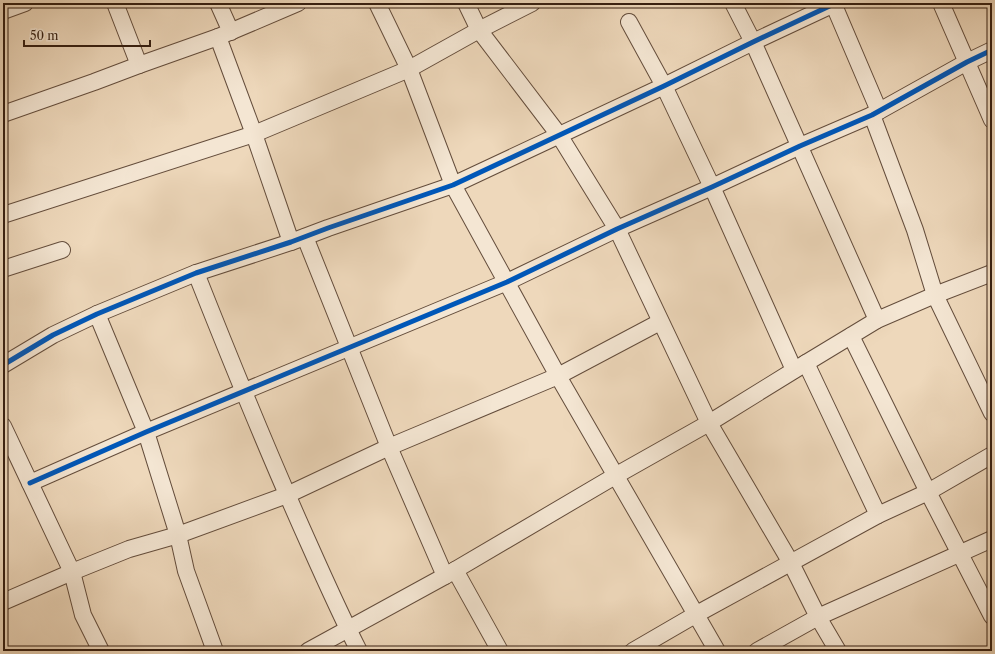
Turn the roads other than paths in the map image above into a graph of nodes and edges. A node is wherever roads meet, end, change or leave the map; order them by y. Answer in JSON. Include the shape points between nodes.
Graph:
{"nodes":[{"id":1,"x":25,"y":3,"type":"edge"},
{"id":2,"x":114,"y":3,"type":"edge"},
{"id":3,"x":218,"y":3,"type":"edge"},
{"id":4,"x":298,"y":3,"type":"edge"},
{"id":5,"x":377,"y":3,"type":"edge"},
{"id":6,"x":466,"y":3,"type":"edge"},
{"id":7,"x":532,"y":3,"type":"edge"},
{"id":8,"x":733,"y":3,"type":"edge"},
{"id":9,"x":834,"y":3,"type":"edge"},
{"id":10,"x":941,"y":3,"type":"edge"},
{"id":11,"x":3,"y":11,"type":"edge"},
{"id":12,"x":629,"y":22,"type":"dead end"},
{"id":13,"x":480,"y":30,"type":"junction"},
{"id":14,"x":224,"y":34,"type":"junction"},
{"id":15,"x":753,"y":42,"type":"junction"},
{"id":16,"x":992,"y":50,"type":"edge"},
{"id":17,"x":967,"y":62,"type":"junction"},
{"id":18,"x":139,"y":65,"type":"junction"},
{"id":19,"x":409,"y":69,"type":"junction"},
{"id":20,"x":664,"y":86,"type":"junction"},
{"id":21,"x":876,"y":113,"type":"junction"},
{"id":22,"x":3,"y":114,"type":"edge"},
{"id":23,"x":992,"y":120,"type":"edge"},
{"id":24,"x":254,"y":134,"type":"junction"},
{"id":25,"x":559,"y":135,"type":"junction"},
{"id":26,"x":800,"y":146,"type":"junction"},
{"id":27,"x":453,"y":185,"type":"junction"},
{"id":28,"x":712,"y":188,"type":"junction"},
{"id":29,"x":3,"y":215,"type":"edge"},
{"id":30,"x":617,"y":230,"type":"junction"},
{"id":31,"x":298,"y":239,"type":"junction"},
{"id":32,"x":62,"y":250,"type":"dead end"},
{"id":33,"x":3,"y":269,"type":"edge"},
{"id":34,"x":992,"y":273,"type":"edge"},
{"id":35,"x":196,"y":274,"type":"junction"},
{"id":36,"x":507,"y":282,"type":"junction"},
{"id":37,"x":935,"y":296,"type":"junction"},
{"id":38,"x":97,"y":314,"type":"junction"},
{"id":39,"x":877,"y":320,"type":"junction"},
{"id":40,"x":660,"y":322,"type":"junction"},
{"id":41,"x":851,"y":336,"type":"junction"},
{"id":42,"x":350,"y":347,"type":"junction"},
{"id":43,"x":3,"y":365,"type":"edge"},
{"id":44,"x":800,"y":367,"type":"junction"},
{"id":45,"x":558,"y":376,"type":"junction"},
{"id":46,"x":244,"y":392,"type":"junction"},
{"id":47,"x":992,"y":413,"type":"edge"},
{"id":48,"x":709,"y":423,"type":"junction"},
{"id":49,"x":3,"y":426,"type":"edge"},
{"id":50,"x":146,"y":432,"type":"junction"},
{"id":51,"x":389,"y":447,"type":"junction"},
{"id":52,"x":992,"y":455,"type":"edge"},
{"id":53,"x":615,"y":476,"type":"junction"},
{"id":54,"x":30,"y":483,"type":"junction"},
{"id":55,"x":928,"y":492,"type":"junction"},
{"id":56,"x":287,"y":495,"type":"junction"},
{"id":57,"x":878,"y":515,"type":"junction"},
{"id":58,"x":178,"y":535,"type":"junction"},
{"id":59,"x":992,"y":539,"type":"edge"},
{"id":60,"x":960,"y":554,"type":"junction"},
{"id":61,"x":791,"y":563,"type":"junction"},
{"id":62,"x":72,"y":572,"type":"junction"},
{"id":63,"x":450,"y":573,"type":"junction"},
{"id":64,"x":3,"y":602,"type":"edge"},
{"id":65,"x":695,"y":615,"type":"junction"},
{"id":66,"x":992,"y":616,"type":"edge"},
{"id":67,"x":818,"y":617,"type":"junction"},
{"id":68,"x":347,"y":629,"type":"junction"},
{"id":69,"x":101,"y":651,"type":"edge"},
{"id":70,"x":215,"y":651,"type":"edge"},
{"id":71,"x":308,"y":651,"type":"edge"},
{"id":72,"x":359,"y":651,"type":"edge"},
{"id":73,"x":500,"y":651,"type":"edge"},
{"id":74,"x":633,"y":651,"type":"edge"},
{"id":75,"x":717,"y":651,"type":"edge"},
{"id":76,"x":757,"y":651,"type":"edge"},
{"id":77,"x":838,"y":651,"type":"edge"}],
"edges":[{"from":1,"to":11,"type":"street"},
{"from":2,"to":18,"type":"street"},
{"from":3,"to":14,"type":"street"},
{"from":4,"to":14,"type":"street"},
{"from":5,"to":19,"type":"street"},
{"from":6,"to":13,"type":"street"},
{"from":7,"to":13,"type":"street"},
{"from":8,"to":15,"type":"street"},
{"from":9,"to":15,"type":"street"},
{"from":9,"to":21,"type":"street"},
{"from":10,"to":17,"type":"street"},
{"from":12,"to":20,"type":"street"},
{"from":13,"to":19,"type":"street"},
{"from":13,"to":25,"type":"street"},
{"from":14,"to":18,"type":"street"},
{"from":14,"to":24,"type":"street"},
{"from":15,"to":20,"type":"street"},
{"from":15,"to":26,"type":"street"},
{"from":16,"to":17,"type":"street"},
{"from":17,"to":21,"type":"street"},
{"from":17,"to":23,"type":"street"},
{"from":18,"to":22,"type":"street"},
{"from":19,"to":24,"type":"street"},
{"from":19,"to":27,"type":"street"},
{"from":20,"to":25,"type":"street"},
{"from":20,"to":28,"type":"street"},
{"from":21,"to":26,"type":"street"},
{"from":21,"to":37,"type":"street"},
{"from":24,"to":29,"type":"street"},
{"from":24,"to":31,"type":"street"},
{"from":25,"to":27,"type":"street"},
{"from":25,"to":30,"type":"street"},
{"from":26,"to":28,"type":"street"},
{"from":26,"to":39,"type":"street"},
{"from":27,"to":31,"type":"street"},
{"from":27,"to":36,"type":"street"},
{"from":28,"to":30,"type":"street"},
{"from":28,"to":44,"type":"street"},
{"from":30,"to":36,"type":"street"},
{"from":30,"to":40,"type":"street"},
{"from":31,"to":35,"type":"street"},
{"from":31,"to":42,"type":"street"},
{"from":32,"to":33,"type":"street"},
{"from":34,"to":37,"type":"street"},
{"from":35,"to":38,"type":"street"},
{"from":35,"to":46,"type":"street"},
{"from":36,"to":42,"type":"street"},
{"from":36,"to":45,"type":"street"},
{"from":37,"to":39,"type":"street"},
{"from":37,"to":47,"type":"street"},
{"from":38,"to":43,"type":"street","via":[[53,335]]},
{"from":38,"to":50,"type":"street"},
{"from":39,"to":41,"type":"street"},
{"from":40,"to":45,"type":"street"},
{"from":40,"to":48,"type":"street"},
{"from":41,"to":44,"type":"street"},
{"from":41,"to":55,"type":"street"},
{"from":42,"to":46,"type":"street"},
{"from":42,"to":51,"type":"street"},
{"from":44,"to":48,"type":"street"},
{"from":44,"to":57,"type":"street"},
{"from":45,"to":51,"type":"street"},
{"from":45,"to":53,"type":"street"},
{"from":46,"to":50,"type":"street"},
{"from":46,"to":56,"type":"street"},
{"from":48,"to":53,"type":"street"},
{"from":48,"to":61,"type":"street"},
{"from":49,"to":54,"type":"street"},
{"from":50,"to":54,"type":"street"},
{"from":50,"to":58,"type":"street"},
{"from":51,"to":56,"type":"street"},
{"from":51,"to":63,"type":"street"},
{"from":52,"to":55,"type":"street"},
{"from":53,"to":63,"type":"street"},
{"from":53,"to":65,"type":"street"},
{"from":54,"to":62,"type":"street"},
{"from":55,"to":57,"type":"street"},
{"from":55,"to":60,"type":"street"},
{"from":56,"to":58,"type":"street"},
{"from":56,"to":68,"type":"street"},
{"from":57,"to":61,"type":"street"},
{"from":58,"to":62,"type":"street","via":[[129,549]]},
{"from":58,"to":70,"type":"street","via":[[186,571]]},
{"from":59,"to":60,"type":"street"},
{"from":60,"to":66,"type":"street"},
{"from":60,"to":67,"type":"street"},
{"from":61,"to":65,"type":"street"},
{"from":61,"to":67,"type":"street"},
{"from":62,"to":64,"type":"street"},
{"from":62,"to":69,"type":"street","via":[[83,615]]},
{"from":63,"to":68,"type":"street"},
{"from":63,"to":73,"type":"street"},
{"from":65,"to":74,"type":"street"},
{"from":65,"to":75,"type":"street"},
{"from":67,"to":76,"type":"street"},
{"from":67,"to":77,"type":"street"},
{"from":68,"to":71,"type":"street"},
{"from":68,"to":72,"type":"street"}]}
